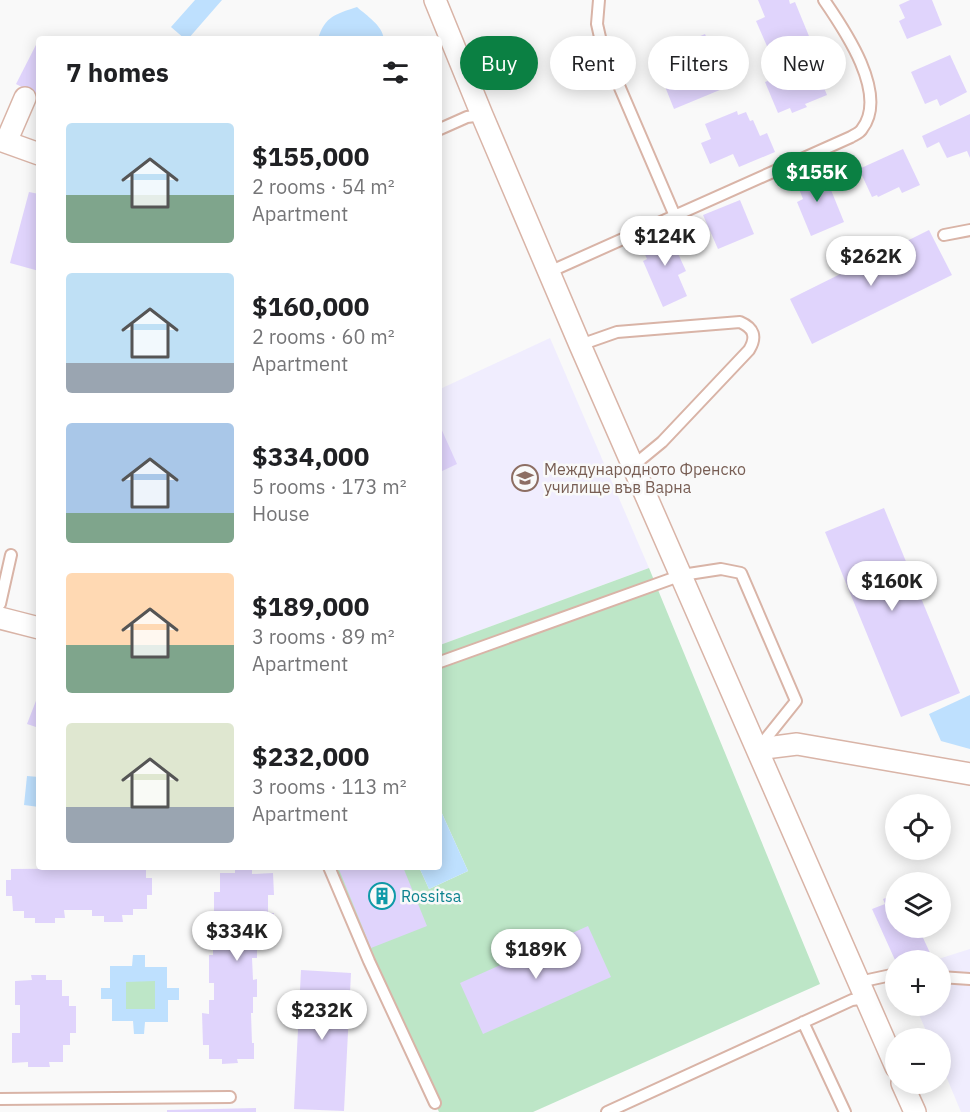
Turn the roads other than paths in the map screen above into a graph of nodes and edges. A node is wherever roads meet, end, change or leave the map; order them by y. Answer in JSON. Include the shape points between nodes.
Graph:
{"nodes":[{"id":1,"x":435,"y":0,"type":"edge"},
{"id":2,"x":598,"y":0,"type":"edge"},
{"id":3,"x":824,"y":0,"type":"edge"},
{"id":4,"x":25,"y":98,"type":"dead end"},
{"id":5,"x":482,"y":115,"type":"junction"},
{"id":6,"x":442,"y":128,"type":"edge"},
{"id":7,"x":3,"y":141,"type":"edge"},
{"id":8,"x":36,"y":153,"type":"edge"},
{"id":9,"x":675,"y":216,"type":"junction"},
{"id":10,"x":970,"y":230,"type":"edge"},
{"id":11,"x":944,"y":235,"type":"dead end"},
{"id":12,"x":549,"y":272,"type":"junction"},
{"id":13,"x":580,"y":345,"type":"junction"},
{"id":14,"x":634,"y":465,"type":"junction"},
{"id":15,"x":11,"y":555,"type":"dead end"},
{"id":16,"x":682,"y":575,"type":"junction"},
{"id":17,"x":0,"y":604,"type":"edge"},
{"id":18,"x":0,"y":618,"type":"edge"},
{"id":19,"x":36,"y":627,"type":"edge"},
{"id":20,"x":442,"y":661,"type":"edge"},
{"id":21,"x":758,"y":749,"type":"junction"},
{"id":22,"x":970,"y":774,"type":"edge"},
{"id":23,"x":330,"y":870,"type":"edge"},
{"id":24,"x":951,"y":978,"type":"edge"},
{"id":25,"x":885,"y":979,"type":"edge"},
{"id":26,"x":970,"y":979,"type":"edge"},
{"id":27,"x":862,"y":990,"type":"junction"},
{"id":28,"x":803,"y":1022,"type":"junction"},
{"id":29,"x":885,"y":1042,"type":"edge"},
{"id":30,"x":907,"y":1094,"type":"edge"},
{"id":31,"x":230,"y":1097,"type":"dead end"},
{"id":32,"x":0,"y":1099,"type":"edge"},
{"id":33,"x":435,"y":1103,"type":"dead end"},
{"id":34,"x":607,"y":1112,"type":"edge"},
{"id":35,"x":845,"y":1112,"type":"edge"},
{"id":36,"x":915,"y":1112,"type":"edge"}],
"edges":[{"from":1,"to":5,"type":"street"},
{"from":2,"to":9,"type":"lane","via":[[597,24],[602,46]]},
{"from":3,"to":9,"type":"lane","via":[[864,67],[869,114],[862,130]]},
{"from":4,"to":7,"type":"street"},
{"from":5,"to":6,"type":"lane"},
{"from":5,"to":12,"type":"street"},
{"from":7,"to":8,"type":"street"},
{"from":9,"to":12,"type":"lane"},
{"from":10,"to":11,"type":"lane"},
{"from":12,"to":13,"type":"street"},
{"from":13,"to":14,"type":"street"},
{"from":13,"to":14,"type":"lane","via":[[617,332],[729,322],[740,322],[752,330],[754,343],[749,350],[662,442]]},
{"from":14,"to":16,"type":"street"},
{"from":15,"to":17,"type":"lane"},
{"from":16,"to":20,"type":"lane"},
{"from":16,"to":21,"type":"street"},
{"from":16,"to":21,"type":"lane","via":[[721,569],[741,573],[783,669],[796,701]]},
{"from":18,"to":19,"type":"street"},
{"from":21,"to":22,"type":"street","via":[[797,744]]},
{"from":21,"to":27,"type":"street"},
{"from":23,"to":33,"type":"lane"},
{"from":24,"to":26,"type":"lane"},
{"from":25,"to":27,"type":"lane"},
{"from":27,"to":28,"type":"lane","via":[[852,1000]]},
{"from":27,"to":29,"type":"street"},
{"from":28,"to":34,"type":"lane"},
{"from":28,"to":35,"type":"lane"},
{"from":30,"to":36,"type":"street"},
{"from":31,"to":32,"type":"lane"}]}
